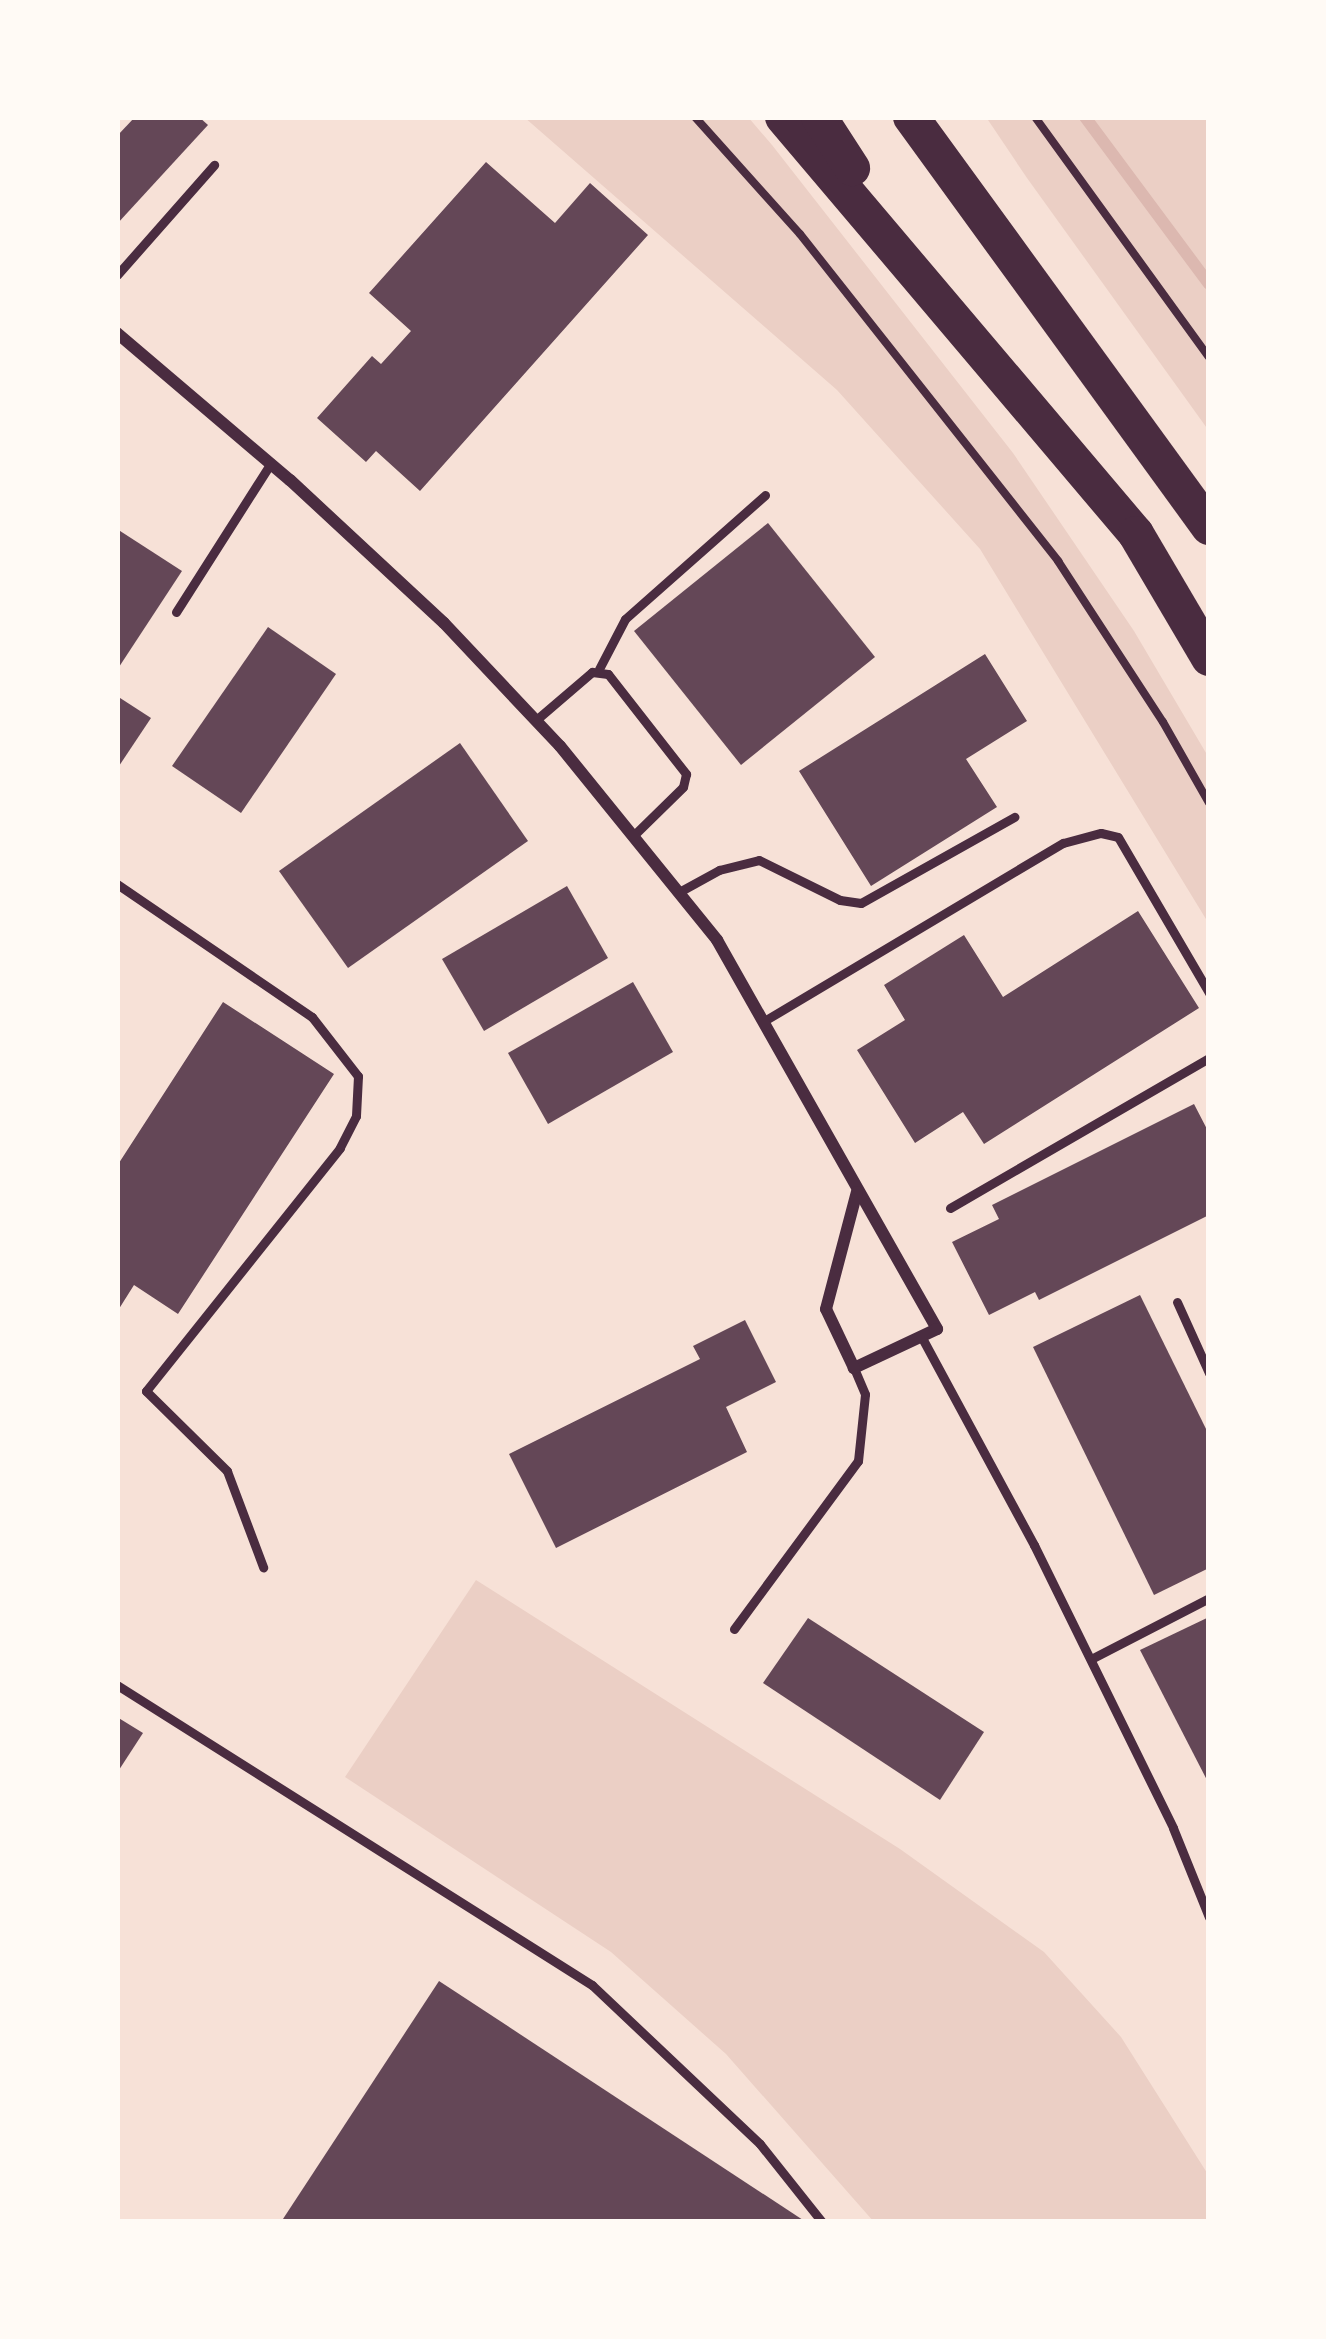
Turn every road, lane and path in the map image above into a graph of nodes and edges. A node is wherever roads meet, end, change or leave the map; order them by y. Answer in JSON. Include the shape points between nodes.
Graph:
{"nodes":[{"id":1,"x":695,"y":117,"type":"edge"},
{"id":2,"x":783,"y":117,"type":"edge"},
{"id":3,"x":819,"y":117,"type":"edge"},
{"id":4,"x":911,"y":117,"type":"edge"},
{"id":5,"x":931,"y":117,"type":"edge"},
{"id":6,"x":1035,"y":117,"type":"edge"},
{"id":7,"x":214,"y":165,"type":"dead end"},
{"id":8,"x":980,"y":209,"type":"junction"},
{"id":9,"x":918,"y":272,"type":"junction"},
{"id":10,"x":117,"y":275,"type":"edge"},
{"id":11,"x":117,"y":334,"type":"edge"},
{"id":12,"x":1209,"y":357,"type":"edge"},
{"id":13,"x":271,"y":463,"type":"junction"},
{"id":14,"x":765,"y":495,"type":"dead end"},
{"id":15,"x":1209,"y":527,"type":"edge"},
{"id":16,"x":176,"y":612,"type":"dead end"},
{"id":17,"x":1209,"y":658,"type":"edge"},
{"id":18,"x":599,"y":670,"type":"junction"},
{"id":19,"x":536,"y":720,"type":"junction"},
{"id":20,"x":1209,"y":803,"type":"edge"},
{"id":21,"x":1014,"y":817,"type":"dead end"},
{"id":22,"x":633,"y":836,"type":"junction"},
{"id":23,"x":117,"y":884,"type":"edge"},
{"id":24,"x":679,"y":892,"type":"junction"},
{"id":25,"x":1209,"y":993,"type":"edge"},
{"id":26,"x":764,"y":1021,"type":"junction"},
{"id":27,"x":1209,"y":1058,"type":"edge"},
{"id":28,"x":856,"y":1192,"type":"junction"},
{"id":29,"x":950,"y":1208,"type":"dead end"},
{"id":30,"x":1177,"y":1302,"type":"dead end"},
{"id":31,"x":921,"y":1336,"type":"junction"},
{"id":32,"x":854,"y":1368,"type":"junction"},
{"id":33,"x":1209,"y":1373,"type":"edge"},
{"id":34,"x":263,"y":1567,"type":"dead end"},
{"id":35,"x":1209,"y":1598,"type":"edge"},
{"id":36,"x":734,"y":1629,"type":"dead end"},
{"id":37,"x":1090,"y":1659,"type":"junction"},
{"id":38,"x":117,"y":1685,"type":"edge"},
{"id":39,"x":1209,"y":1917,"type":"edge"},
{"id":40,"x":822,"y":2222,"type":"edge"}],
"edges":[{"from":1,"to":20,"type":"path","via":[[800,234],[1058,561]]},
{"from":2,"to":9,"type":"highway"},
{"from":3,"to":9,"type":"highway"},
{"from":4,"to":8,"type":"highway"},
{"from":5,"to":8,"type":"highway"},
{"from":6,"to":12,"type":"path"},
{"from":7,"to":10,"type":"lane"},
{"from":8,"to":15,"type":"highway"},
{"from":9,"to":17,"type":"highway","via":[[1136,534]]},
{"from":11,"to":13,"type":"street"},
{"from":13,"to":16,"type":"lane"},
{"from":13,"to":19,"type":"street"},
{"from":14,"to":18,"type":"lane","via":[[625,619]]},
{"from":18,"to":19,"type":"lane"},
{"from":18,"to":22,"type":"lane","via":[[686,774],[683,787]]},
{"from":19,"to":22,"type":"street"},
{"from":21,"to":24,"type":"lane","via":[[861,903],[759,860]]},
{"from":22,"to":24,"type":"street"},
{"from":23,"to":34,"type":"lane","via":[[312,1018],[358,1076],[356,1116],[340,1148],[146,1390],[226,1471]]},
{"from":24,"to":26,"type":"street"},
{"from":25,"to":26,"type":"lane","via":[[1118,837],[1101,833],[1064,843]]},
{"from":26,"to":28,"type":"street"},
{"from":27,"to":29,"type":"lane"},
{"from":28,"to":31,"type":"street","via":[[937,1329]]},
{"from":28,"to":32,"type":"street","via":[[826,1309]]},
{"from":30,"to":33,"type":"lane"},
{"from":31,"to":32,"type":"street"},
{"from":31,"to":37,"type":"lane"},
{"from":32,"to":36,"type":"lane","via":[[865,1394],[858,1461]]},
{"from":35,"to":37,"type":"lane"},
{"from":37,"to":39,"type":"lane"},
{"from":38,"to":40,"type":"lane","via":[[592,1985],[760,2144]]}]}
